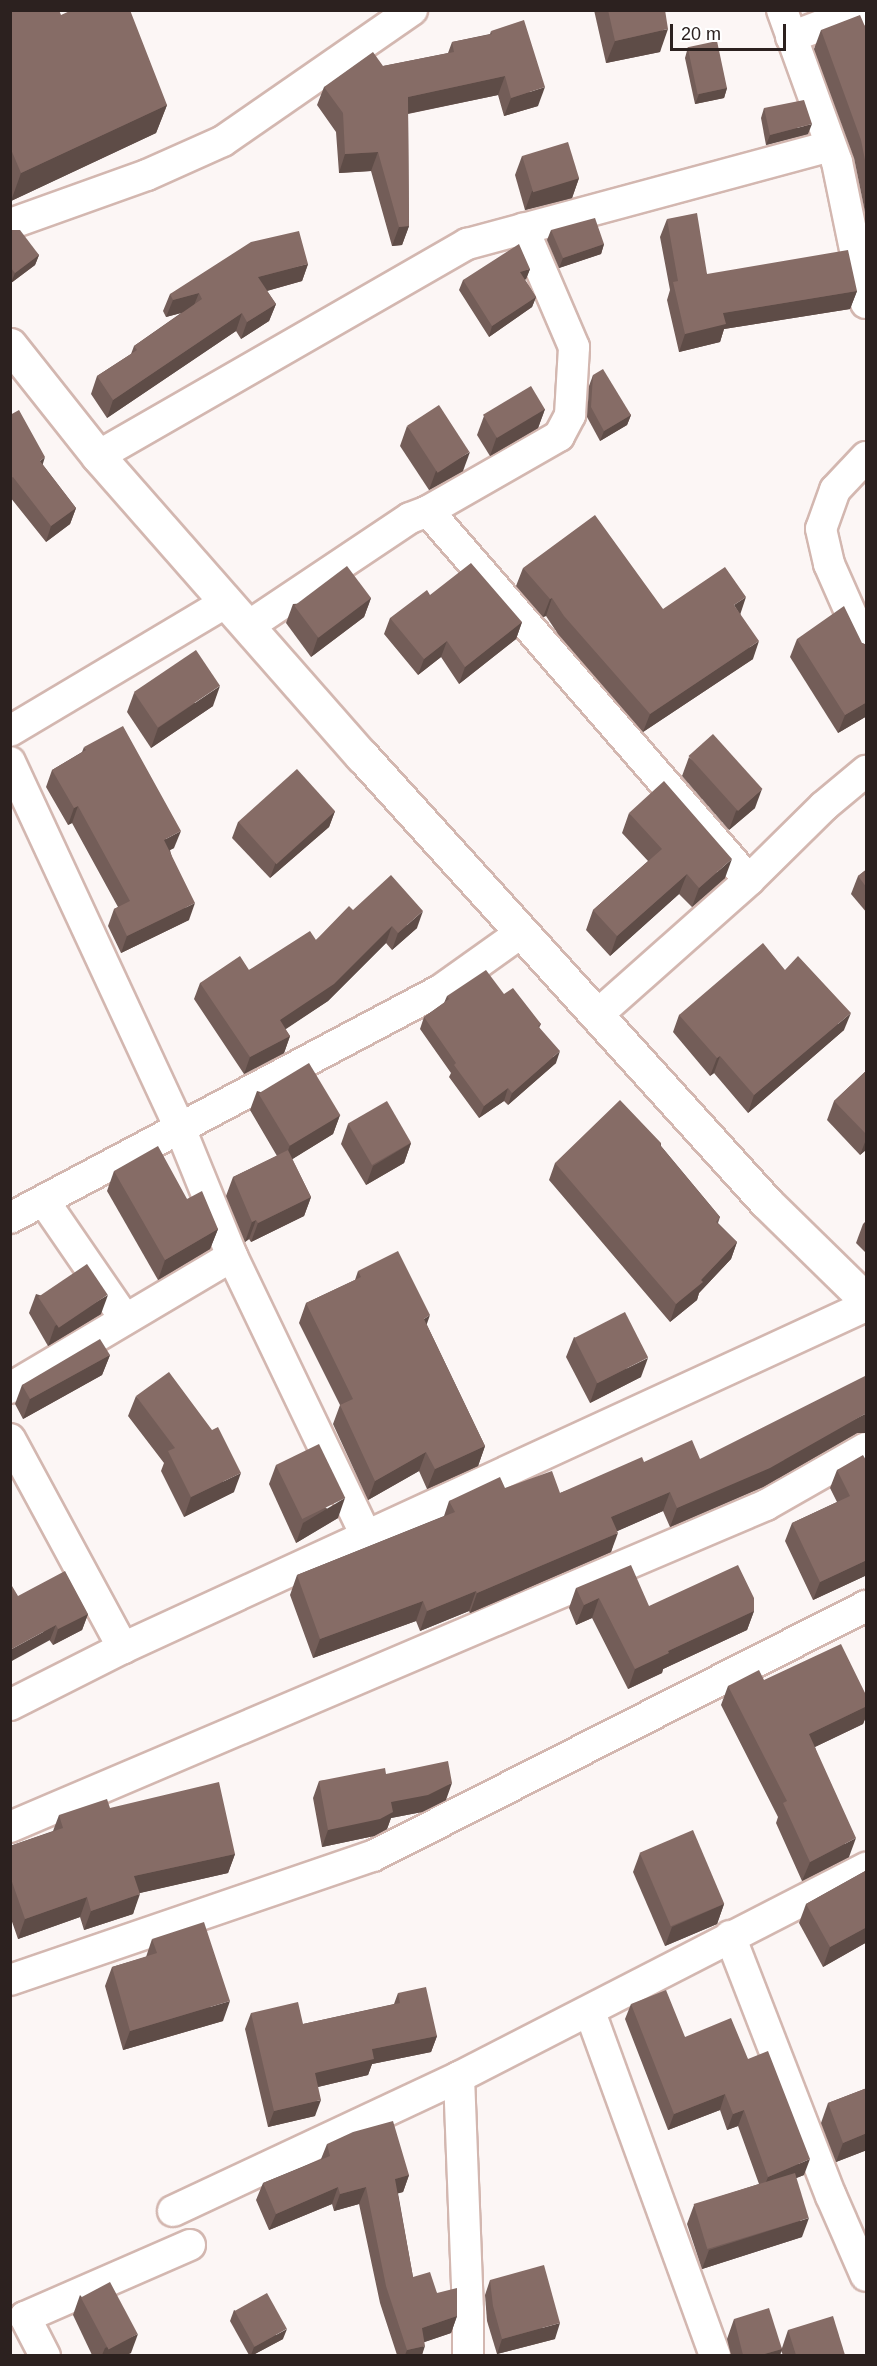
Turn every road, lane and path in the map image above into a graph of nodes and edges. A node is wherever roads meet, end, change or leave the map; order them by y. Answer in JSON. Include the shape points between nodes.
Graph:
{"nodes":[{"id":1,"x":412,"y":10,"type":"edge"},
{"id":2,"x":862,"y":10,"type":"edge"},
{"id":3,"x":786,"y":24,"type":"edge"},
{"id":4,"x":829,"y":146,"type":"junction"},
{"id":5,"x":10,"y":224,"type":"edge"},
{"id":6,"x":523,"y":228,"type":"junction"},
{"id":7,"x":867,"y":303,"type":"edge"},
{"id":8,"x":10,"y":345,"type":"edge"},
{"id":9,"x":98,"y":456,"type":"junction"},
{"id":10,"x":867,"y":458,"type":"edge"},
{"id":11,"x":428,"y":511,"type":"junction"},
{"id":12,"x":225,"y":603,"type":"junction"},
{"id":13,"x":247,"y":627,"type":"junction"},
{"id":14,"x":867,"y":648,"type":"edge"},
{"id":15,"x":10,"y":731,"type":"edge"},
{"id":16,"x":10,"y":762,"type":"edge"},
{"id":17,"x":867,"y":771,"type":"edge"},
{"id":18,"x":749,"y":880,"type":"junction"},
{"id":19,"x":522,"y":932,"type":"junction"},
{"id":20,"x":596,"y":1016,"type":"junction"},
{"id":21,"x":180,"y":1128,"type":"junction"},
{"id":22,"x":44,"y":1201,"type":"junction"},
{"id":23,"x":10,"y":1218,"type":"edge"},
{"id":24,"x":232,"y":1256,"type":"junction"},
{"id":25,"x":867,"y":1300,"type":"edge"},
{"id":26,"x":867,"y":1306,"type":"edge"},
{"id":27,"x":125,"y":1320,"type":"junction"},
{"id":28,"x":10,"y":1388,"type":"edge"},
{"id":29,"x":10,"y":1439,"type":"edge"},
{"id":30,"x":867,"y":1448,"type":"edge"},
{"id":31,"x":366,"y":1536,"type":"junction"},
{"id":32,"x":867,"y":1606,"type":"edge"},
{"id":33,"x":123,"y":1648,"type":"junction"},
{"id":34,"x":10,"y":1705,"type":"edge"},
{"id":35,"x":10,"y":1827,"type":"edge"},
{"id":36,"x":867,"y":1868,"type":"edge"},
{"id":37,"x":729,"y":1936,"type":"junction"},
{"id":38,"x":10,"y":1980,"type":"edge"},
{"id":39,"x":590,"y":2012,"type":"junction"},
{"id":40,"x":459,"y":2078,"type":"junction"},
{"id":41,"x":173,"y":2211,"type":"dead end"},
{"id":42,"x":190,"y":2245,"type":"dead end"},
{"id":43,"x":867,"y":2277,"type":"edge"},
{"id":44,"x":45,"y":2355,"type":"edge"},
{"id":45,"x":468,"y":2355,"type":"edge"},
{"id":46,"x":715,"y":2355,"type":"edge"}],
"edges":[{"from":1,"to":5,"type":"street","via":[[223,141],[147,176]]},
{"from":2,"to":3,"type":"street"},
{"from":3,"to":4,"type":"street"},
{"from":4,"to":6,"type":"street"},
{"from":4,"to":7,"type":"street","via":[[837,162]]},
{"from":6,"to":9,"type":"street","via":[[466,244]]},
{"from":6,"to":11,"type":"street","via":[[574,347],[570,415],[559,436]]},
{"from":8,"to":9,"type":"street"},
{"from":9,"to":12,"type":"street"},
{"from":10,"to":14,"type":"street","via":[[835,490],[822,529],[830,564]]},
{"from":11,"to":13,"type":"street","via":[[410,518]]},
{"from":11,"to":18,"type":"street"},
{"from":12,"to":13,"type":"street"},
{"from":12,"to":15,"type":"street"},
{"from":13,"to":19,"type":"street"},
{"from":16,"to":21,"type":"street"},
{"from":17,"to":18,"type":"street","via":[[824,806]]},
{"from":18,"to":20,"type":"street"},
{"from":19,"to":20,"type":"street"},
{"from":19,"to":21,"type":"street","via":[[442,989]]},
{"from":20,"to":25,"type":"street","via":[[766,1202]]},
{"from":21,"to":22,"type":"street"},
{"from":21,"to":24,"type":"street"},
{"from":22,"to":23,"type":"street"},
{"from":22,"to":27,"type":"street"},
{"from":24,"to":27,"type":"street"},
{"from":24,"to":31,"type":"street"},
{"from":26,"to":31,"type":"street"},
{"from":27,"to":28,"type":"street"},
{"from":29,"to":33,"type":"street"},
{"from":30,"to":35,"type":"street","via":[[766,1505]]},
{"from":31,"to":33,"type":"street"},
{"from":32,"to":38,"type":"street","via":[[373,1856]]},
{"from":33,"to":34,"type":"street"},
{"from":36,"to":37,"type":"street"},
{"from":37,"to":39,"type":"street"},
{"from":37,"to":43,"type":"street"},
{"from":39,"to":40,"type":"street"},
{"from":39,"to":46,"type":"street"},
{"from":40,"to":41,"type":"street"},
{"from":40,"to":45,"type":"street"},
{"from":42,"to":44,"type":"street","via":[[25,2317]]}]}
